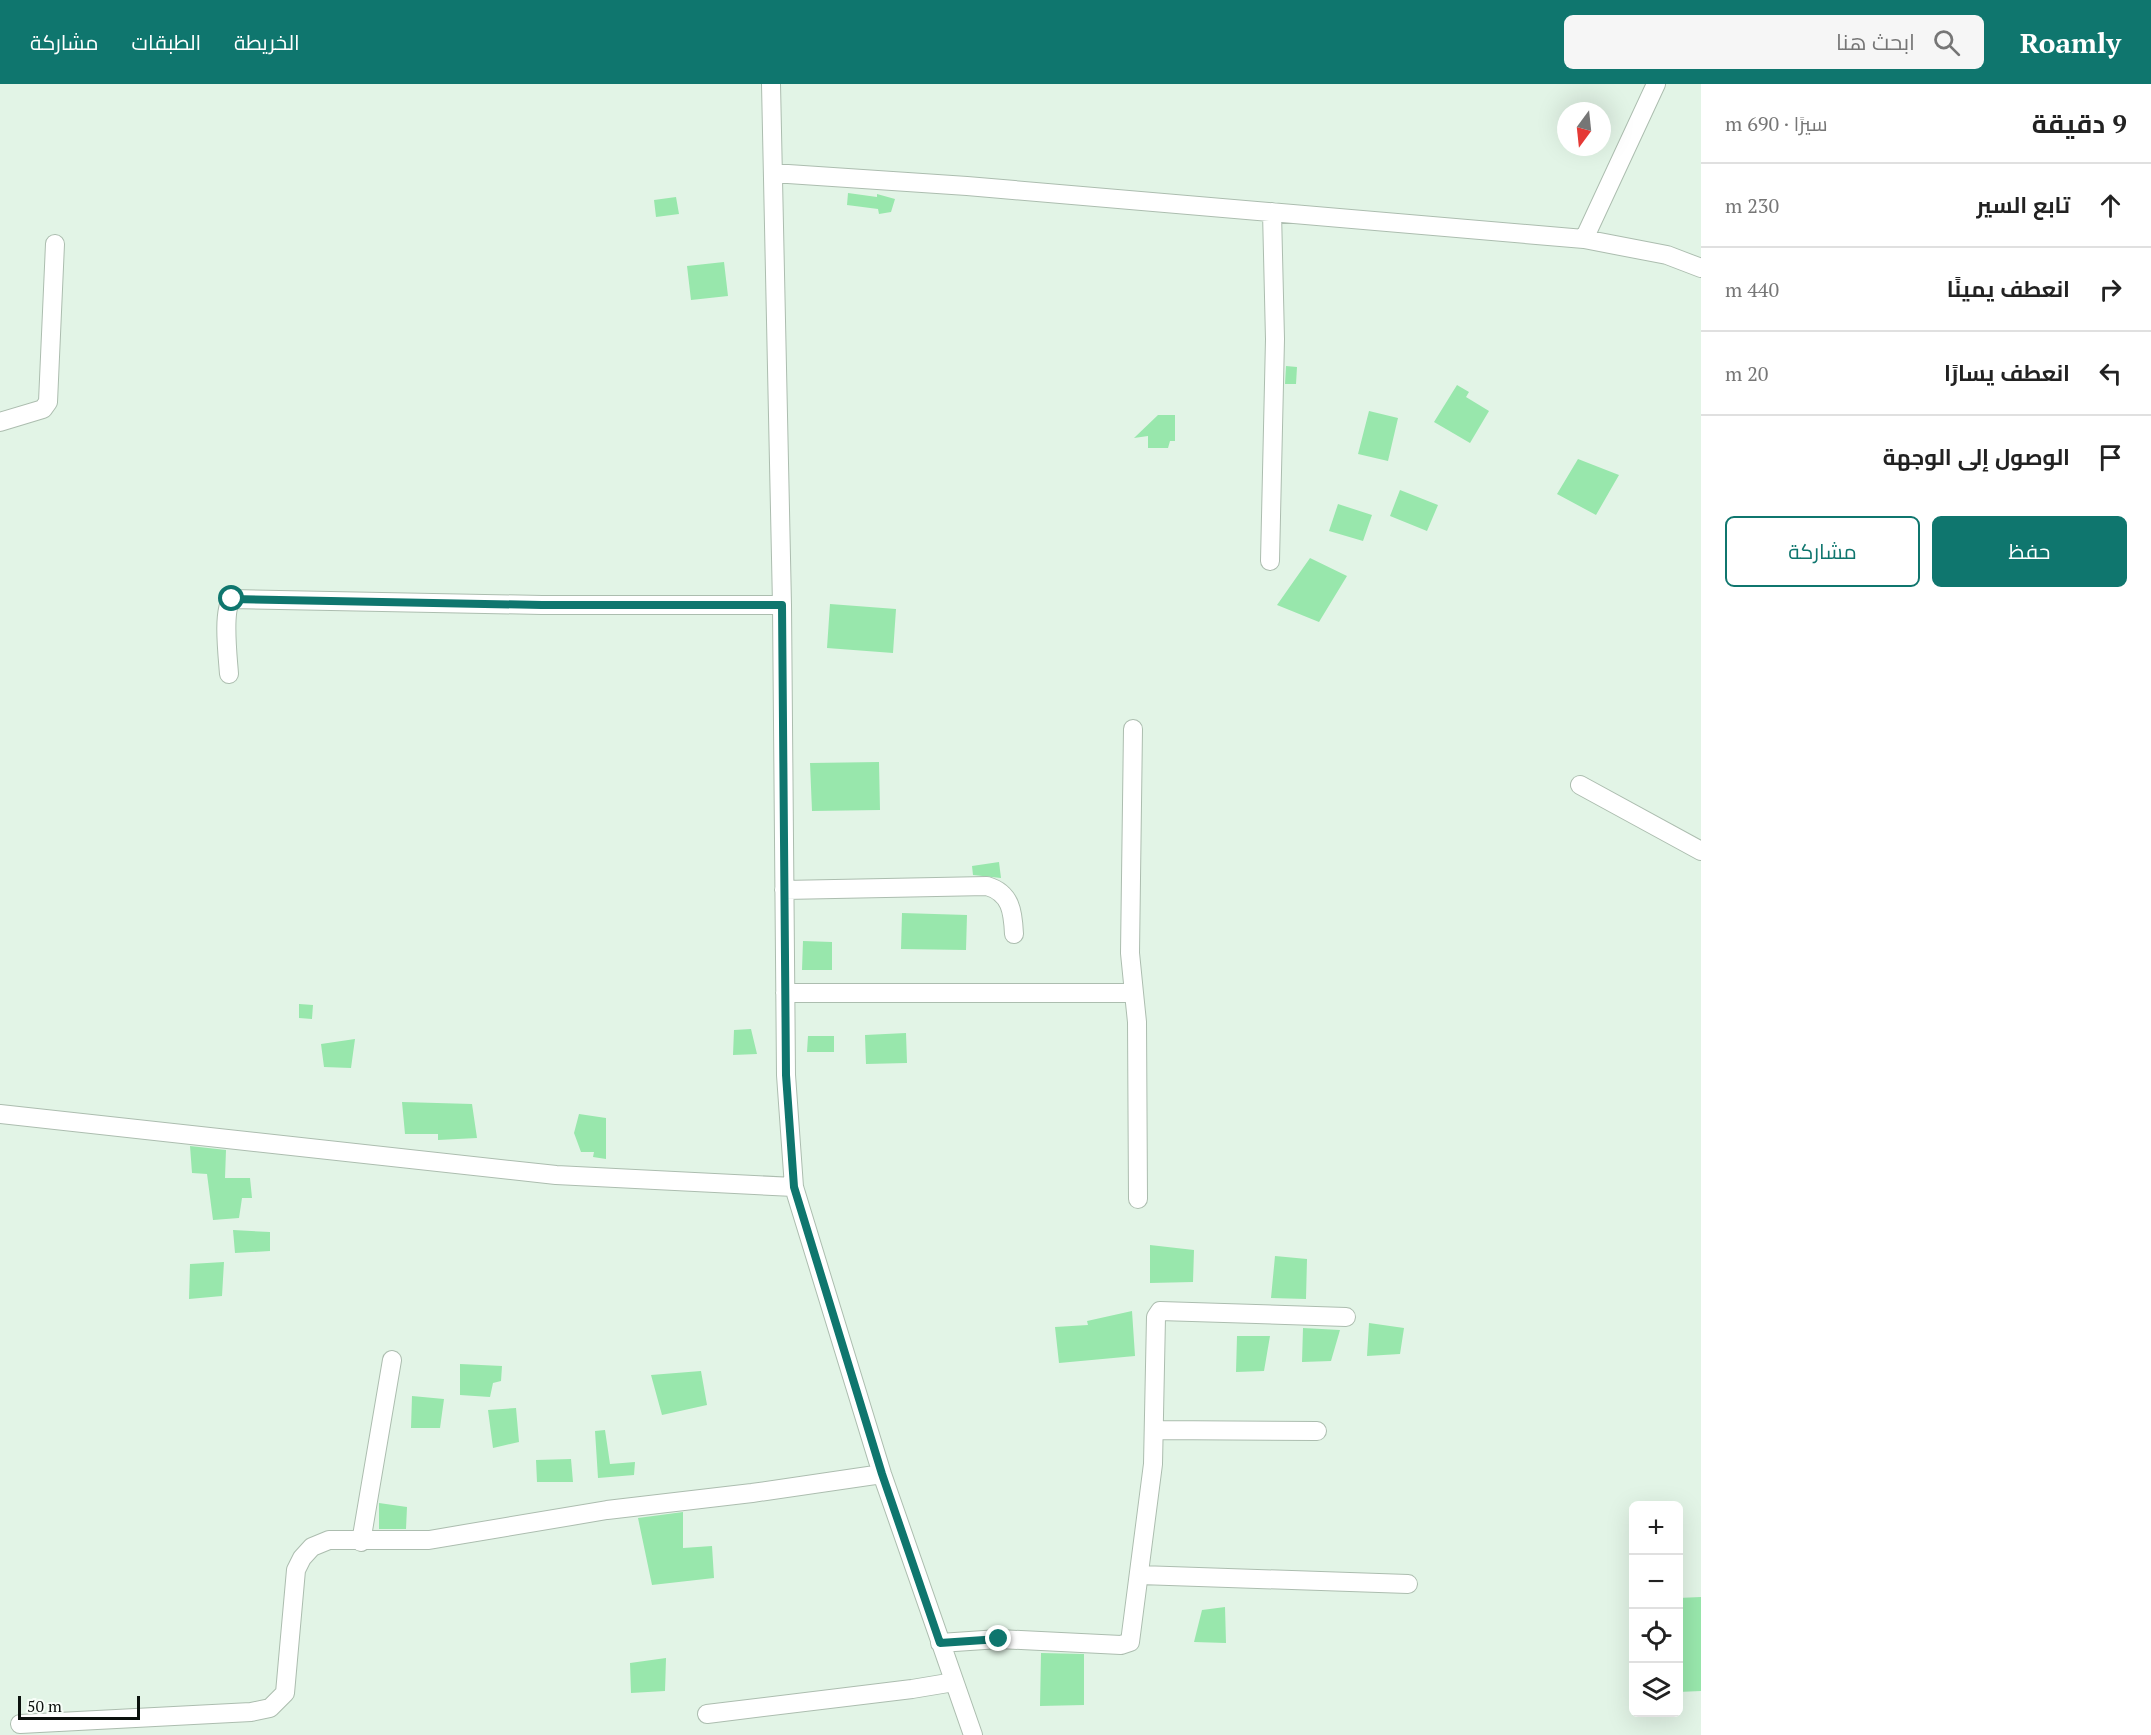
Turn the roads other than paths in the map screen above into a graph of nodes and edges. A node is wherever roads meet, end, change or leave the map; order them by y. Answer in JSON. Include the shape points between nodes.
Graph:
{"nodes":[{"id":1,"x":771,"y":84,"type":"edge"},
{"id":2,"x":1656,"y":84,"type":"edge"},
{"id":3,"x":773,"y":174,"type":"junction"},
{"id":4,"x":1272,"y":212,"type":"junction"},
{"id":5,"x":1584,"y":239,"type":"junction"},
{"id":6,"x":55,"y":244,"type":"dead end"},
{"id":7,"x":1701,"y":268,"type":"edge"},
{"id":8,"x":0,"y":422,"type":"edge"},
{"id":9,"x":1270,"y":561,"type":"dead end"},
{"id":10,"x":782,"y":605,"type":"junction"},
{"id":11,"x":229,"y":674,"type":"dead end"},
{"id":12,"x":1133,"y":729,"type":"dead end"},
{"id":13,"x":1580,"y":785,"type":"dead end"},
{"id":14,"x":1701,"y":851,"type":"edge"},
{"id":15,"x":784,"y":890,"type":"junction"},
{"id":16,"x":1014,"y":934,"type":"dead end"},
{"id":17,"x":785,"y":993,"type":"junction"},
{"id":18,"x":1134,"y":993,"type":"junction"},
{"id":19,"x":0,"y":1114,"type":"edge"},
{"id":20,"x":794,"y":1187,"type":"junction"},
{"id":21,"x":1138,"y":1200,"type":"dead end"},
{"id":22,"x":1346,"y":1317,"type":"dead end"},
{"id":23,"x":392,"y":1360,"type":"dead end"},
{"id":24,"x":1154,"y":1430,"type":"junction"},
{"id":25,"x":1317,"y":1431,"type":"dead end"},
{"id":26,"x":882,"y":1474,"type":"junction"},
{"id":27,"x":361,"y":1542,"type":"junction"},
{"id":28,"x":1140,"y":1575,"type":"junction"},
{"id":29,"x":1408,"y":1584,"type":"dead end"},
{"id":30,"x":940,"y":1643,"type":"junction"},
{"id":31,"x":954,"y":1682,"type":"junction"},
{"id":32,"x":707,"y":1714,"type":"dead end"},
{"id":33,"x":20,"y":1724,"type":"dead end"},
{"id":34,"x":973,"y":1735,"type":"edge"}],
"edges":[{"from":1,"to":3,"type":"street"},
{"from":2,"to":5,"type":"street"},
{"from":3,"to":4,"type":"street"},
{"from":3,"to":10,"type":"street"},
{"from":4,"to":5,"type":"street"},
{"from":4,"to":9,"type":"street","via":[[1275,339]]},
{"from":5,"to":7,"type":"street","via":[[1667,255]]},
{"from":6,"to":8,"type":"street","via":[[48,402],[43,409]]},
{"from":10,"to":11,"type":"street","via":[[232,599],[227,614]]},
{"from":10,"to":15,"type":"street"},
{"from":12,"to":18,"type":"street","via":[[1130,953]]},
{"from":13,"to":14,"type":"street"},
{"from":15,"to":16,"type":"street","via":[[987,886],[997,889],[1008,900]]},
{"from":15,"to":17,"type":"street"},
{"from":17,"to":18,"type":"street"},
{"from":17,"to":20,"type":"street"},
{"from":18,"to":21,"type":"street"},
{"from":19,"to":20,"type":"street","via":[[556,1175]]},
{"from":20,"to":26,"type":"street"},
{"from":22,"to":24,"type":"street","via":[[1160,1311],[1156,1317]]},
{"from":23,"to":27,"type":"street"},
{"from":24,"to":25,"type":"street"},
{"from":24,"to":28,"type":"street"},
{"from":26,"to":27,"type":"street","via":[[607,1510],[429,1540]]},
{"from":26,"to":30,"type":"street"},
{"from":27,"to":33,"type":"street","via":[[329,1540],[312,1547],[302,1558],[297,1570],[285,1693],[270,1708]]},
{"from":28,"to":29,"type":"street"},
{"from":28,"to":30,"type":"street","via":[[1133,1634],[1126,1644],[999,1639]]},
{"from":30,"to":31,"type":"street"},
{"from":31,"to":32,"type":"street"},
{"from":31,"to":34,"type":"street"}]}
